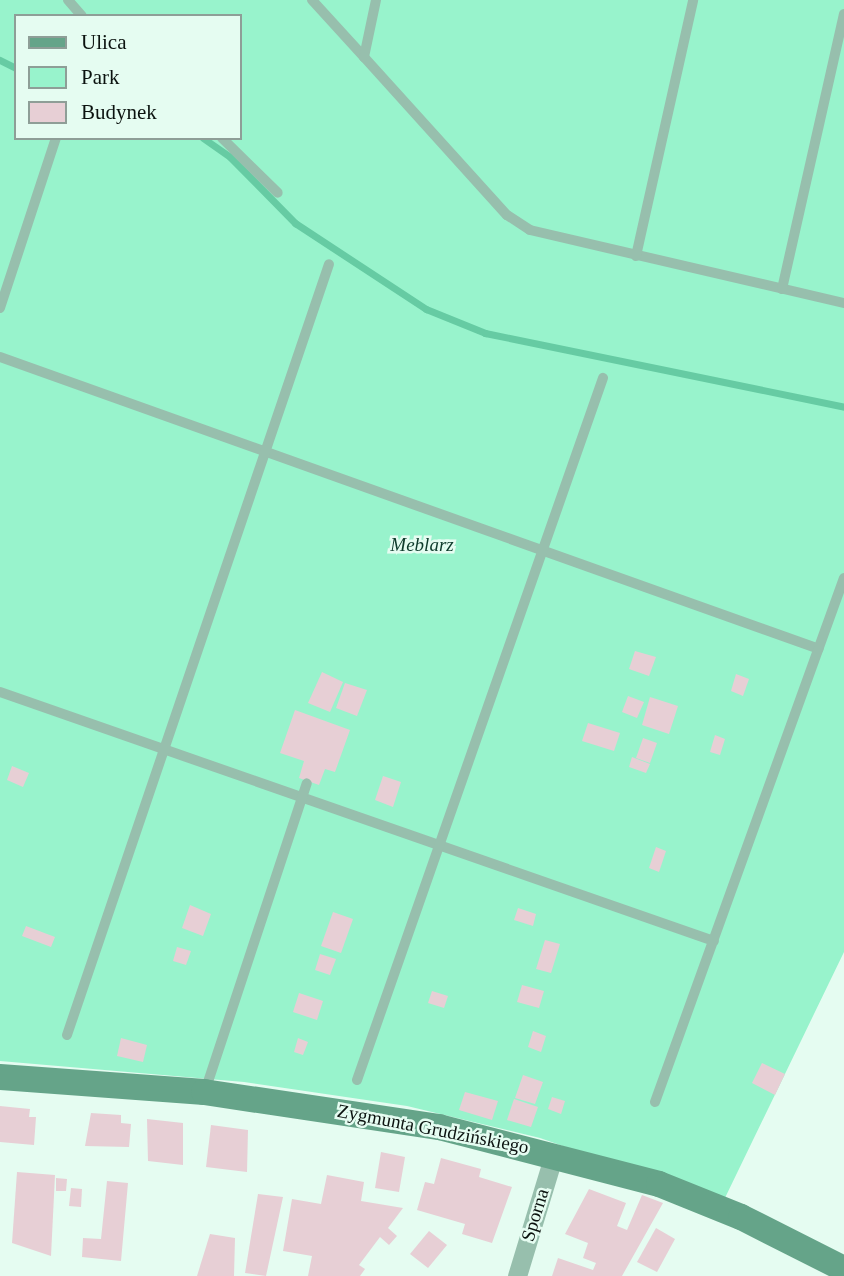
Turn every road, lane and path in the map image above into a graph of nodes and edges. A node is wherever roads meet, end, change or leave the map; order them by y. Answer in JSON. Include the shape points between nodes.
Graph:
{"nodes":[{"id":1,"x":68,"y":0,"type":"edge"},
{"id":2,"x":312,"y":0,"type":"edge"},
{"id":3,"x":376,"y":0,"type":"edge"},
{"id":4,"x":692,"y":0,"type":"edge"},
{"id":5,"x":80,"y":14,"type":"edge"},
{"id":6,"x":844,"y":14,"type":"edge"},
{"id":7,"x":364,"y":57,"type":"junction"},
{"id":8,"x":55,"y":140,"type":"edge"},
{"id":9,"x":224,"y":140,"type":"edge"},
{"id":10,"x":278,"y":193,"type":"dead end"},
{"id":11,"x":636,"y":256,"type":"junction"},
{"id":12,"x":329,"y":264,"type":"dead end"},
{"id":13,"x":782,"y":289,"type":"junction"},
{"id":14,"x":844,"y":303,"type":"edge"},
{"id":15,"x":0,"y":308,"type":"edge"},
{"id":16,"x":0,"y":357,"type":"edge"},
{"id":17,"x":603,"y":377,"type":"dead end"},
{"id":18,"x":264,"y":455,"type":"junction"},
{"id":19,"x":542,"y":551,"type":"junction"},
{"id":20,"x":844,"y":578,"type":"edge"},
{"id":21,"x":819,"y":649,"type":"junction"},
{"id":22,"x":0,"y":692,"type":"edge"},
{"id":23,"x":165,"y":749,"type":"junction"},
{"id":24,"x":307,"y":783,"type":"dead end"},
{"id":25,"x":302,"y":796,"type":"junction"},
{"id":26,"x":438,"y":844,"type":"junction"},
{"id":27,"x":714,"y":941,"type":"junction"},
{"id":28,"x":67,"y":1035,"type":"dead end"},
{"id":29,"x":0,"y":1077,"type":"edge"},
{"id":30,"x":357,"y":1080,"type":"dead end"},
{"id":31,"x":204,"y":1092,"type":"junction"},
{"id":32,"x":655,"y":1102,"type":"dead end"},
{"id":33,"x":554,"y":1154,"type":"junction"},
{"id":34,"x":844,"y":1269,"type":"edge"},
{"id":35,"x":516,"y":1276,"type":"edge"}],
"edges":[{"from":1,"to":5,"type":"lane"},
{"from":2,"to":7,"type":"lane"},
{"from":3,"to":7,"type":"lane"},
{"from":4,"to":11,"type":"lane"},
{"from":6,"to":13,"type":"lane"},
{"from":7,"to":11,"type":"lane","via":[[519,224],[547,236]]},
{"from":8,"to":15,"type":"lane"},
{"from":9,"to":10,"type":"lane"},
{"from":11,"to":13,"type":"lane"},
{"from":12,"to":18,"type":"lane"},
{"from":13,"to":14,"type":"lane"},
{"from":16,"to":18,"type":"lane"},
{"from":17,"to":19,"type":"lane"},
{"from":18,"to":19,"type":"lane"},
{"from":18,"to":23,"type":"lane"},
{"from":19,"to":21,"type":"lane"},
{"from":19,"to":26,"type":"lane"},
{"from":20,"to":21,"type":"lane"},
{"from":21,"to":27,"type":"lane"},
{"from":22,"to":23,"type":"lane"},
{"from":23,"to":25,"type":"lane"},
{"from":23,"to":28,"type":"lane"},
{"from":24,"to":25,"type":"lane"},
{"from":25,"to":26,"type":"lane"},
{"from":25,"to":31,"type":"lane"},
{"from":26,"to":27,"type":"lane"},
{"from":26,"to":30,"type":"lane"},
{"from":27,"to":32,"type":"lane"},
{"from":29,"to":31,"type":"street","name":"Zygmunta Grudzińskiego"},
{"from":31,"to":33,"type":"street","name":"Zygmunta Grudzińskiego","via":[[391,1117]]},
{"from":33,"to":34,"type":"street","name":"Zygmunta Grudzińskiego","via":[[707,1202]]},
{"from":33,"to":35,"type":"street","name":"Sporna"}]}
